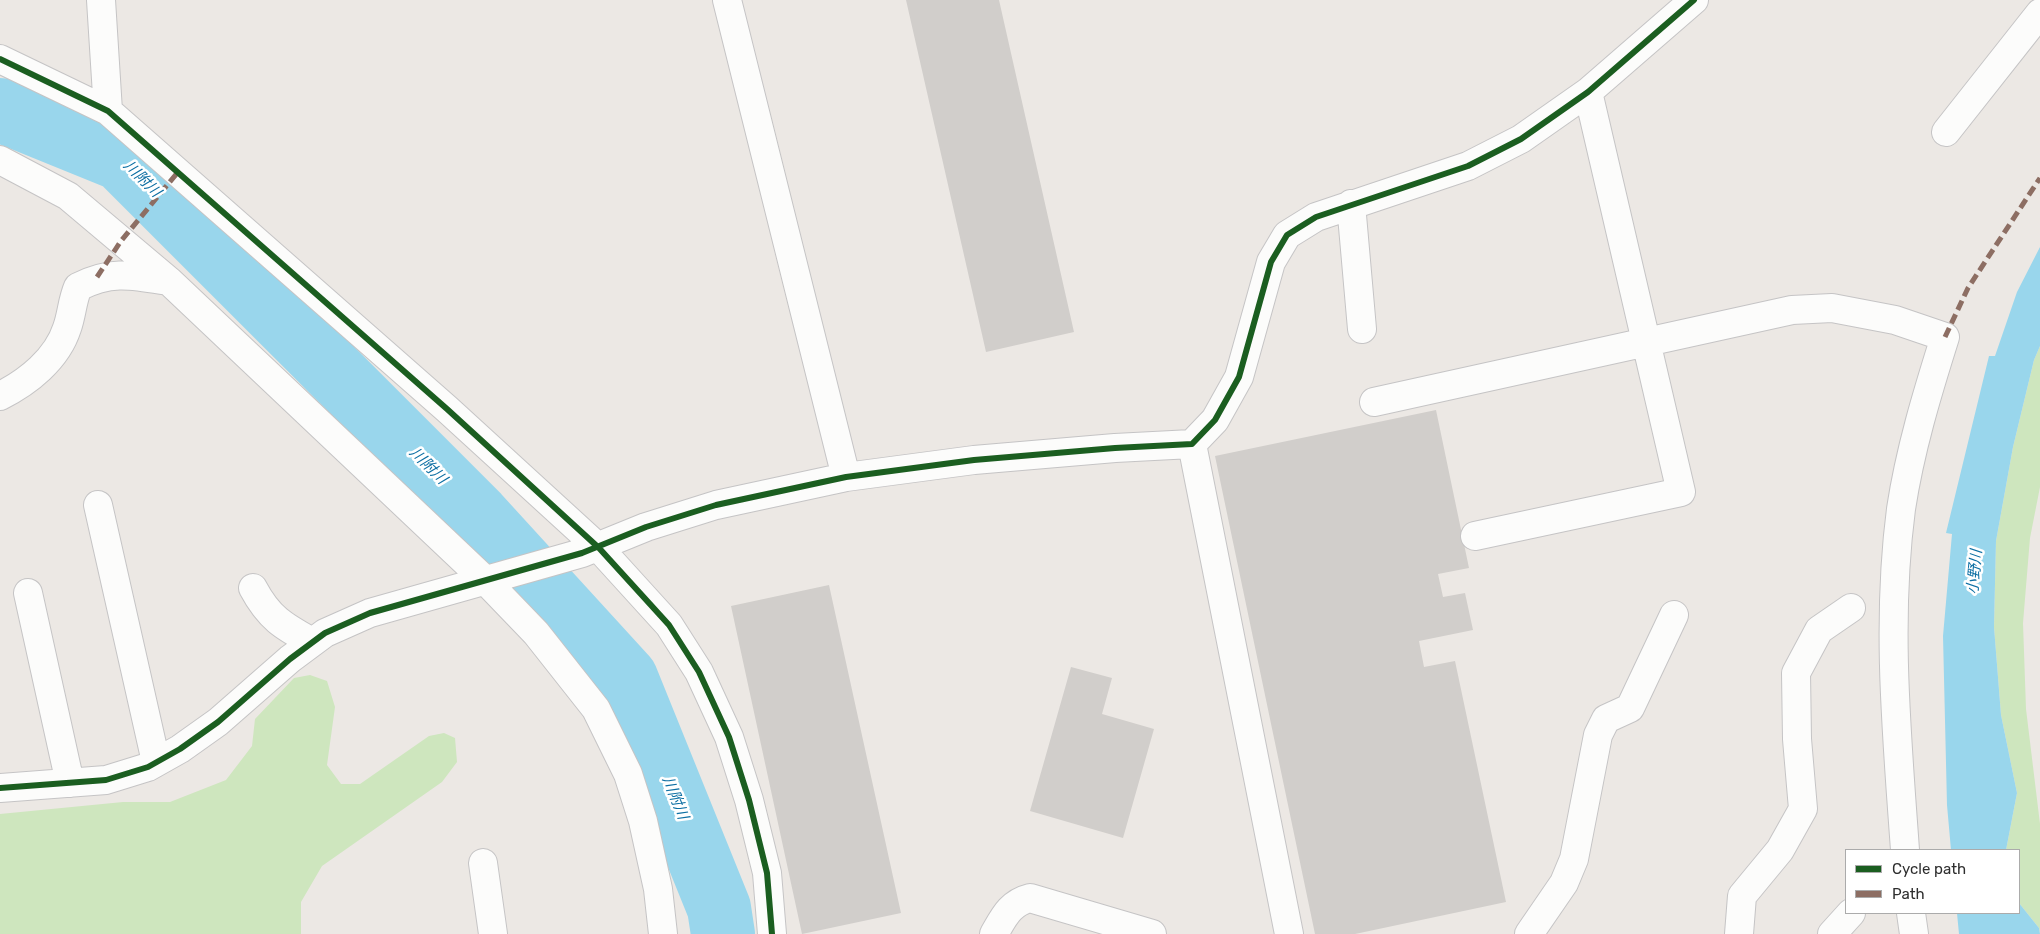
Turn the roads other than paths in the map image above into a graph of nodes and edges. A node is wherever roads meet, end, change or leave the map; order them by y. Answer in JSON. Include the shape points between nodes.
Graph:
{"nodes":[{"id":1,"x":101,"y":0,"type":"edge"},
{"id":2,"x":727,"y":0,"type":"edge"},
{"id":3,"x":1694,"y":0,"type":"edge"},
{"id":4,"x":2040,"y":13,"type":"edge"},
{"id":5,"x":0,"y":59,"type":"edge"},
{"id":6,"x":1588,"y":92,"type":"junction"},
{"id":7,"x":108,"y":111,"type":"junction"},
{"id":8,"x":1946,"y":132,"type":"dead end"},
{"id":9,"x":0,"y":160,"type":"edge"},
{"id":10,"x":1351,"y":204,"type":"junction"},
{"id":11,"x":169,"y":281,"type":"junction"},
{"id":12,"x":1362,"y":329,"type":"dead end"},
{"id":13,"x":1646,"y":341,"type":"junction"},
{"id":14,"x":0,"y":396,"type":"edge"},
{"id":15,"x":1374,"y":402,"type":"dead end"},
{"id":16,"x":1192,"y":444,"type":"junction"},
{"id":17,"x":846,"y":477,"type":"junction"},
{"id":18,"x":98,"y":505,"type":"dead end"},
{"id":19,"x":1475,"y":536,"type":"dead end"},
{"id":20,"x":591,"y":550,"type":"junction"},
{"id":21,"x":495,"y":578,"type":"junction"},
{"id":22,"x":253,"y":588,"type":"dead end"},
{"id":23,"x":28,"y":593,"type":"dead end"},
{"id":24,"x":1851,"y":608,"type":"dead end"},
{"id":25,"x":1674,"y":615,"type":"dead end"},
{"id":26,"x":312,"y":642,"type":"junction"},
{"id":27,"x":156,"y":762,"type":"junction"},
{"id":28,"x":70,"y":783,"type":"junction"},
{"id":29,"x":0,"y":788,"type":"edge"},
{"id":30,"x":1905,"y":849,"type":"edge"},
{"id":31,"x":483,"y":863,"type":"dead end"},
{"id":32,"x":1850,"y":914,"type":"edge"},
{"id":33,"x":1911,"y":914,"type":"edge"},
{"id":34,"x":493,"y":934,"type":"edge"},
{"id":35,"x":663,"y":934,"type":"edge"},
{"id":36,"x":772,"y":934,"type":"edge"},
{"id":37,"x":994,"y":934,"type":"edge"},
{"id":38,"x":1152,"y":934,"type":"edge"},
{"id":39,"x":1289,"y":934,"type":"edge"},
{"id":40,"x":1528,"y":934,"type":"edge"},
{"id":41,"x":1740,"y":934,"type":"edge"},
{"id":42,"x":1832,"y":934,"type":"edge"},
{"id":43,"x":1914,"y":934,"type":"edge"}],
"edges":[{"from":1,"to":7,"type":"street"},
{"from":2,"to":17,"type":"street"},
{"from":3,"to":6,"type":"street"},
{"from":4,"to":8,"type":"street"},
{"from":5,"to":7,"type":"street"},
{"from":6,"to":10,"type":"street","via":[[1521,139],[1468,166]]},
{"from":6,"to":13,"type":"street"},
{"from":7,"to":20,"type":"street","via":[[447,409]]},
{"from":9,"to":11,"type":"street","via":[[68,196]]},
{"from":10,"to":12,"type":"street"},
{"from":10,"to":16,"type":"street","via":[[1316,216],[1287,235],[1271,262],[1239,377],[1215,420]]},
{"from":11,"to":14,"type":"street","via":[[125,274],[98,277],[78,287],[68,328],[57,349],[34,374]]},
{"from":11,"to":21,"type":"street"},
{"from":13,"to":15,"type":"street"},
{"from":13,"to":19,"type":"street","via":[[1681,492]]},
{"from":13,"to":30,"type":"street","via":[[1792,310],[1832,308],[1895,320],[1945,337],[1918,423],[1901,510],[1894,593],[1893,682]]},
{"from":16,"to":17,"type":"street","via":[[1027,455]]},
{"from":16,"to":39,"type":"street"},
{"from":17,"to":20,"type":"street","via":[[716,505],[646,527]]},
{"from":18,"to":27,"type":"street"},
{"from":20,"to":21,"type":"street"},
{"from":20,"to":36,"type":"street","via":[[668,625],[699,672],[729,737],[749,800],[767,873]]},
{"from":21,"to":26,"type":"street","via":[[370,613]]},
{"from":21,"to":35,"type":"street","via":[[596,709],[628,774],[643,821],[658,889]]},
{"from":22,"to":26,"type":"street","via":[[263,608],[283,626]]},
{"from":23,"to":28,"type":"street"},
{"from":24,"to":41,"type":"street","via":[[1819,630],[1796,673],[1803,809],[1780,850],[1742,896]]},
{"from":25,"to":40,"type":"street","via":[[1630,708],[1606,719],[1598,735],[1574,858],[1564,883]]},
{"from":26,"to":27,"type":"street","via":[[218,722]]},
{"from":27,"to":28,"type":"street","via":[[106,780]]},
{"from":28,"to":29,"type":"street"},
{"from":31,"to":34,"type":"street"},
{"from":32,"to":42,"type":"street"},
{"from":33,"to":43,"type":"street"},
{"from":37,"to":38,"type":"street","via":[[1007,911],[1019,901],[1030,898]]}]}
